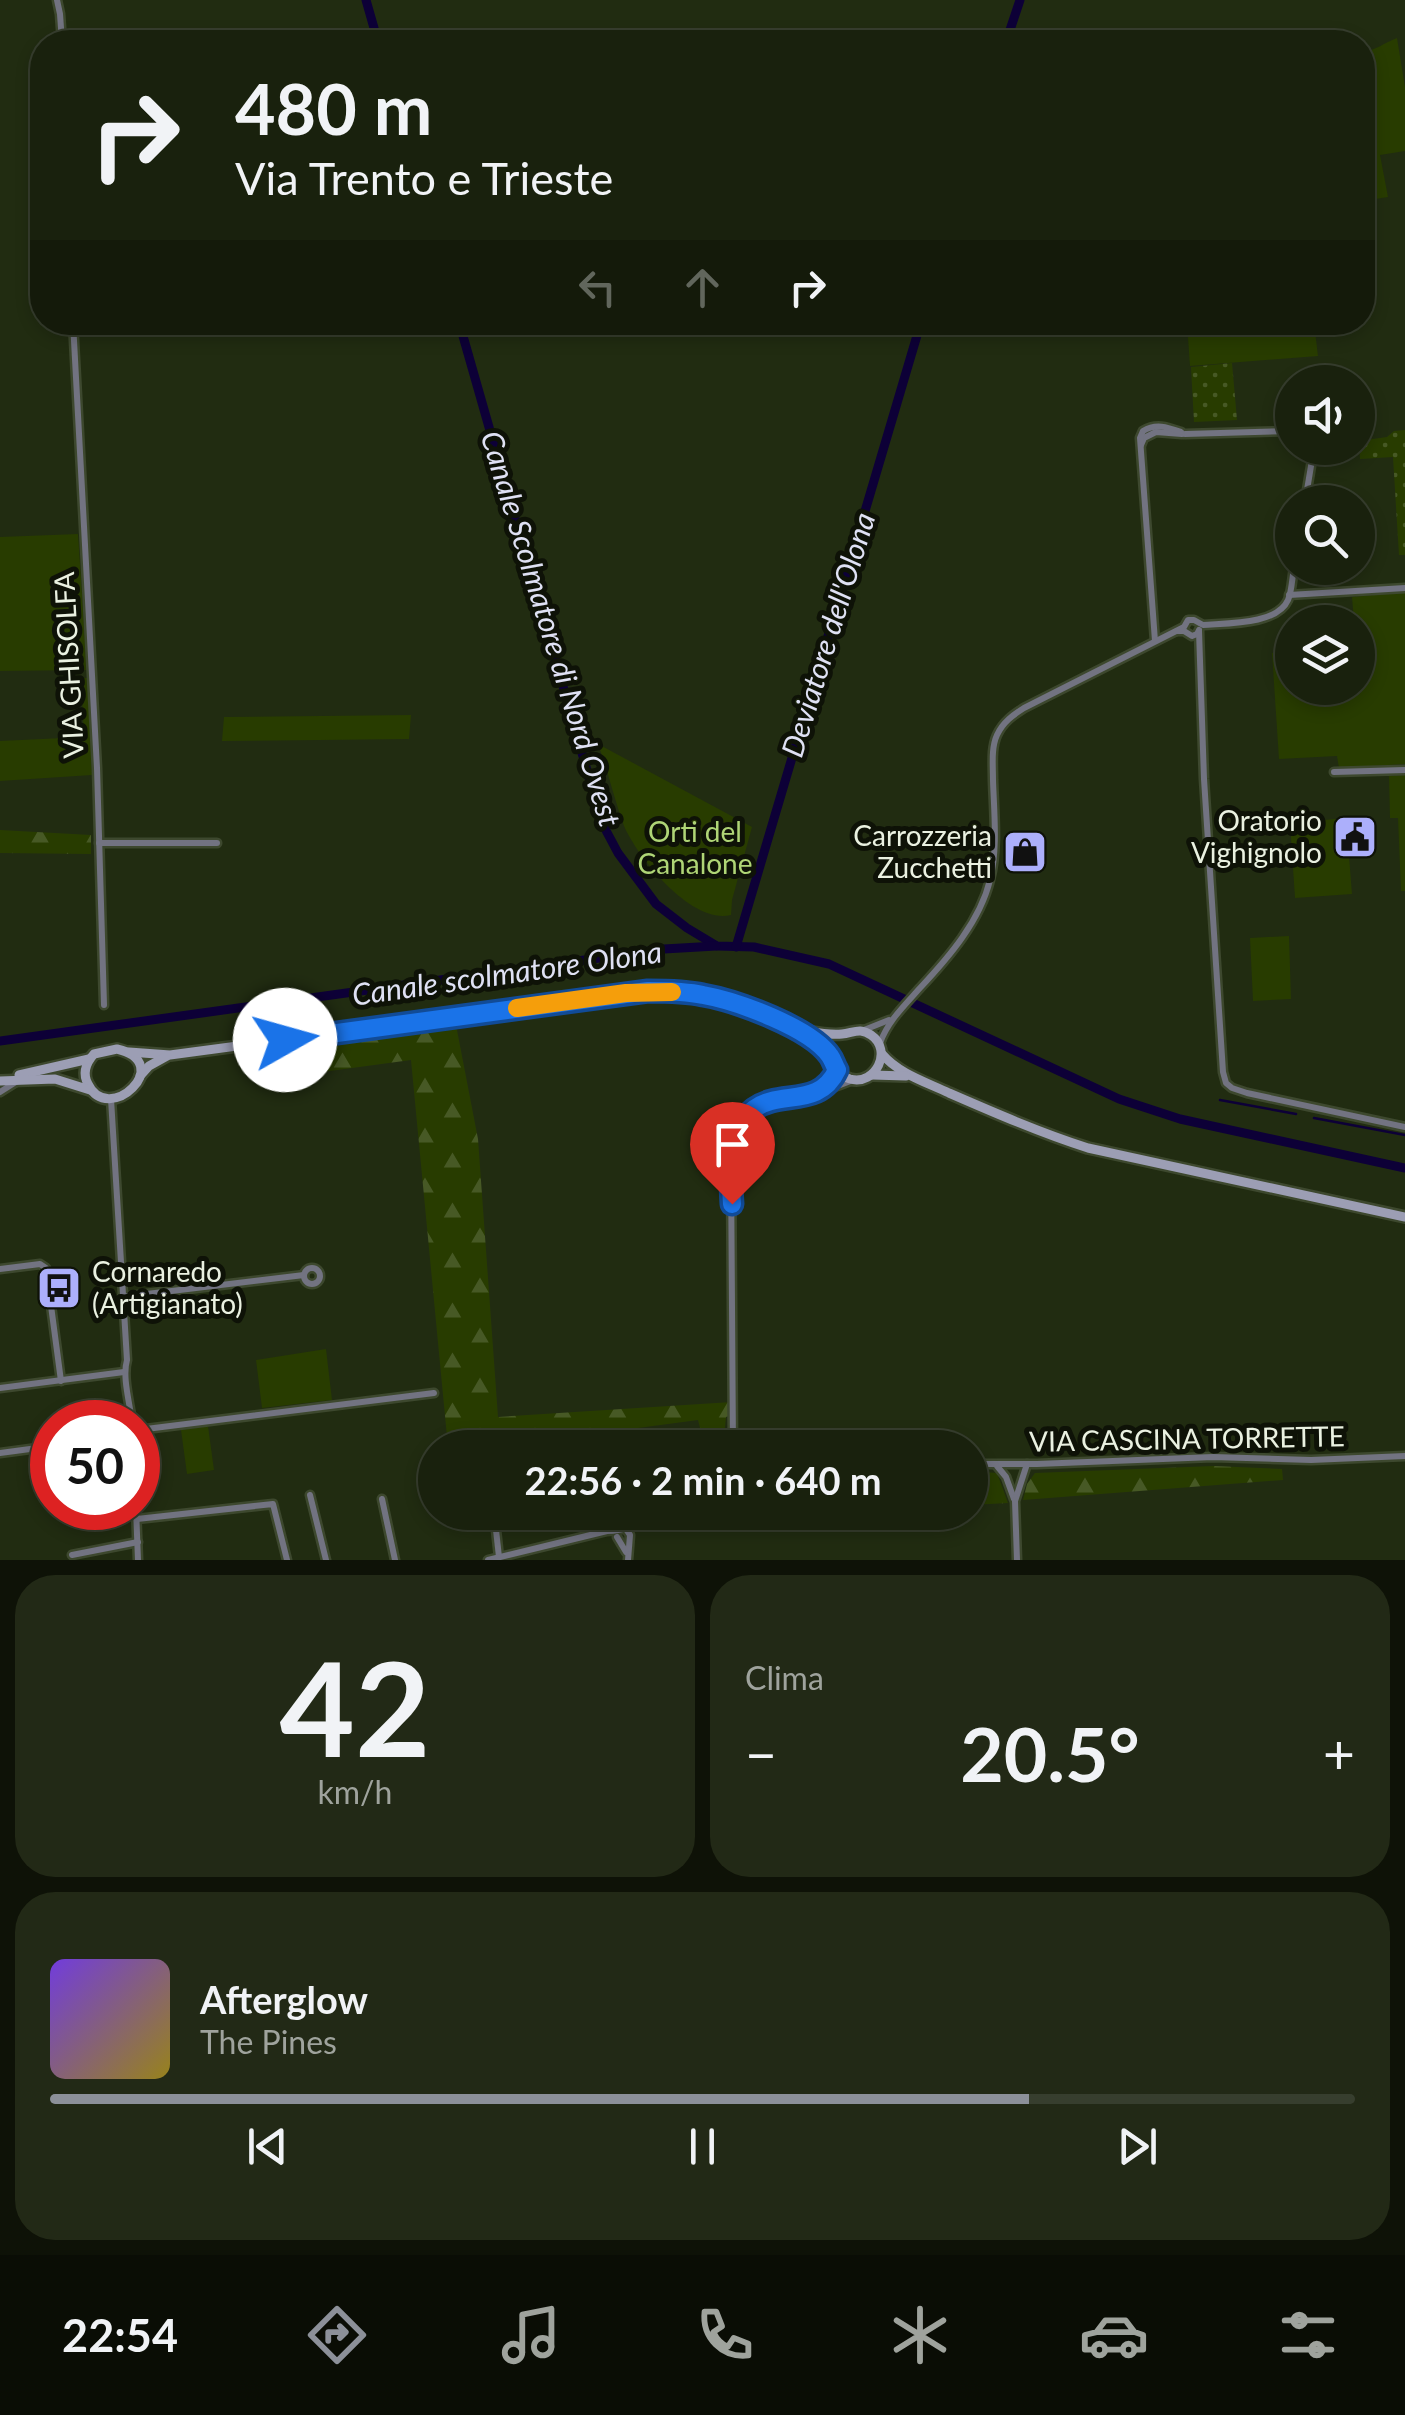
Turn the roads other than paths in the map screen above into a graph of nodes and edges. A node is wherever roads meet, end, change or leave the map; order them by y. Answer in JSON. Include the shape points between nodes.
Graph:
{"nodes":[{"id":1,"x":57,"y":0,"type":"edge"},
{"id":2,"x":61,"y":30,"type":"edge"},
{"id":3,"x":74,"y":335,"type":"edge"},
{"id":4,"x":1275,"y":431,"type":"edge"},
{"id":5,"x":1291,"y":585,"type":"edge"},
{"id":6,"x":1405,"y":588,"type":"edge"},
{"id":7,"x":1289,"y":595,"type":"junction"},
{"id":8,"x":1194,"y":629,"type":"junction"},
{"id":9,"x":1155,"y":641,"type":"junction"},
{"id":10,"x":1405,"y":770,"type":"edge"},
{"id":11,"x":1334,"y":772,"type":"dead end"},
{"id":12,"x":99,"y":842,"type":"junction"},
{"id":13,"x":217,"y":842,"type":"dead end"},
{"id":14,"x":104,"y":1005,"type":"dead end"},
{"id":15,"x":894,"y":1016,"type":"junction"},
{"id":16,"x":796,"y":1029,"type":"junction"},
{"id":17,"x":860,"y":1031,"type":"junction"},
{"id":18,"x":843,"y":1034,"type":"junction"},
{"id":19,"x":880,"y":1049,"type":"junction"},
{"id":20,"x":130,"y":1052,"type":"junction"},
{"id":21,"x":170,"y":1055,"type":"junction"},
{"id":22,"x":832,"y":1058,"type":"junction"},
{"id":23,"x":89,"y":1059,"type":"junction"},
{"id":24,"x":837,"y":1070,"type":"junction"},
{"id":25,"x":872,"y":1074,"type":"junction"},
{"id":26,"x":140,"y":1076,"type":"junction"},
{"id":27,"x":914,"y":1077,"type":"junction"},
{"id":28,"x":0,"y":1080,"type":"edge"},
{"id":29,"x":19,"y":1080,"type":"junction"},
{"id":30,"x":854,"y":1080,"type":"junction"},
{"id":31,"x":92,"y":1091,"type":"junction"},
{"id":32,"x":0,"y":1092,"type":"edge"},
{"id":33,"x":816,"y":1093,"type":"junction"},
{"id":34,"x":111,"y":1098,"type":"junction"},
{"id":35,"x":1405,"y":1127,"type":"edge"},
{"id":36,"x":1405,"y":1217,"type":"edge"},
{"id":37,"x":0,"y":1269,"type":"edge"},
{"id":38,"x":304,"y":1275,"type":"dead end"},
{"id":39,"x":122,"y":1298,"type":"junction"},
{"id":40,"x":124,"y":1372,"type":"junction"},
{"id":41,"x":61,"y":1381,"type":"junction"},
{"id":42,"x":0,"y":1388,"type":"edge"},
{"id":43,"x":434,"y":1393,"type":"dead end"},
{"id":44,"x":129,"y":1400,"type":"edge"},
{"id":45,"x":160,"y":1427,"type":"edge"},
{"id":46,"x":733,"y":1430,"type":"edge"},
{"id":47,"x":30,"y":1449,"type":"edge"},
{"id":48,"x":0,"y":1453,"type":"edge"},
{"id":49,"x":1405,"y":1456,"type":"edge"},
{"id":50,"x":988,"y":1464,"type":"edge"},
{"id":51,"x":997,"y":1464,"type":"junction"},
{"id":52,"x":1027,"y":1464,"type":"junction"},
{"id":53,"x":310,"y":1495,"type":"dead end"},
{"id":54,"x":382,"y":1499,"type":"dead end"},
{"id":55,"x":1015,"y":1500,"type":"junction"},
{"id":56,"x":160,"y":1516,"type":"edge"},
{"id":57,"x":137,"y":1530,"type":"edge"},
{"id":58,"x":496,"y":1530,"type":"edge"},
{"id":59,"x":634,"y":1530,"type":"edge"},
{"id":60,"x":624,"y":1534,"type":"junction"},
{"id":61,"x":138,"y":1542,"type":"junction"},
{"id":62,"x":72,"y":1554,"type":"dead end"},
{"id":63,"x":499,"y":1557,"type":"junction"},
{"id":64,"x":628,"y":1559,"type":"edge"},
{"id":65,"x":138,"y":1560,"type":"edge"},
{"id":66,"x":287,"y":1560,"type":"edge"},
{"id":67,"x":326,"y":1560,"type":"edge"},
{"id":68,"x":395,"y":1560,"type":"edge"},
{"id":69,"x":488,"y":1560,"type":"edge"},
{"id":70,"x":1017,"y":1560,"type":"edge"}],
"edges":[{"from":1,"to":2,"type":"street"},
{"from":3,"to":12,"type":"street","name":"VIA GHISOLFA"},
{"from":4,"to":9,"type":"street","via":[[1156,432],[1144,438]]},
{"from":5,"to":7,"type":"street"},
{"from":6,"to":7,"type":"street"},
{"from":7,"to":8,"type":"street","via":[[1265,618]]},
{"from":8,"to":9,"type":"street"},
{"from":8,"to":35,"type":"street","via":[[1226,1083],[1247,1094]]},
{"from":9,"to":15,"type":"street","via":[[1024,708],[1001,728],[992,758],[994,860],[986,892],[966,931]]},
{"from":10,"to":11,"type":"street"},
{"from":12,"to":13,"type":"street"},
{"from":12,"to":14,"type":"street","name":"VIA GHISOLFA"},
{"from":15,"to":17,"type":"street"},
{"from":15,"to":19,"type":"street"},
{"from":16,"to":18,"type":"main road"},
{"from":16,"to":21,"type":"main road","via":[[718,999],[648,991]]},
{"from":16,"to":22,"type":"main road"},
{"from":17,"to":18,"type":"main road"},
{"from":17,"to":19,"type":"main road"},
{"from":18,"to":22,"type":"main road"},
{"from":19,"to":25,"type":"main road"},
{"from":19,"to":27,"type":"main road","via":[[892,1066]]},
{"from":20,"to":21,"type":"main road"},
{"from":20,"to":23,"type":"main road","via":[[107,1050]]},
{"from":20,"to":26,"type":"main road"},
{"from":21,"to":26,"type":"main road"},
{"from":22,"to":24,"type":"main road"},
{"from":23,"to":28,"type":"main road"},
{"from":23,"to":31,"type":"main road","via":[[85,1075]]},
{"from":24,"to":30,"type":"main road"},
{"from":24,"to":33,"type":"street"},
{"from":25,"to":27,"type":"main road"},
{"from":25,"to":30,"type":"main road"},
{"from":26,"to":34,"type":"main road","via":[[125,1095]]},
{"from":27,"to":36,"type":"main road","via":[[1088,1148]]},
{"from":28,"to":29,"type":"main road"},
{"from":29,"to":31,"type":"main road","via":[[55,1079]]},
{"from":29,"to":32,"type":"street"},
{"from":30,"to":33,"type":"street"},
{"from":31,"to":34,"type":"main road"},
{"from":33,"to":46,"type":"street","via":[[769,1100],[750,1111],[732,1153]]},
{"from":34,"to":39,"type":"street"},
{"from":37,"to":41,"type":"street","via":[[46,1268]]},
{"from":38,"to":39,"type":"street"},
{"from":39,"to":40,"type":"street"},
{"from":40,"to":41,"type":"street"},
{"from":40,"to":44,"type":"street"},
{"from":41,"to":42,"type":"street"},
{"from":43,"to":45,"type":"street"},
{"from":47,"to":48,"type":"street"},
{"from":49,"to":52,"type":"street","name":"VIA CASCINA TORRETTE"},
{"from":50,"to":51,"type":"street","name":"VIA CASCINA TORRETTE"},
{"from":51,"to":52,"type":"street","name":"VIA CASCINA TORRETTE"},
{"from":51,"to":55,"type":"street"},
{"from":52,"to":55,"type":"street"},
{"from":53,"to":67,"type":"street"},
{"from":54,"to":68,"type":"street"},
{"from":55,"to":70,"type":"street"},
{"from":56,"to":66,"type":"street","via":[[273,1504]]},
{"from":57,"to":61,"type":"street"},
{"from":58,"to":63,"type":"street"},
{"from":59,"to":60,"type":"street"},
{"from":60,"to":63,"type":"street","via":[[600,1533]]},
{"from":60,"to":64,"type":"street"},
{"from":61,"to":62,"type":"street"},
{"from":61,"to":65,"type":"street"},
{"from":63,"to":69,"type":"street"}]}
